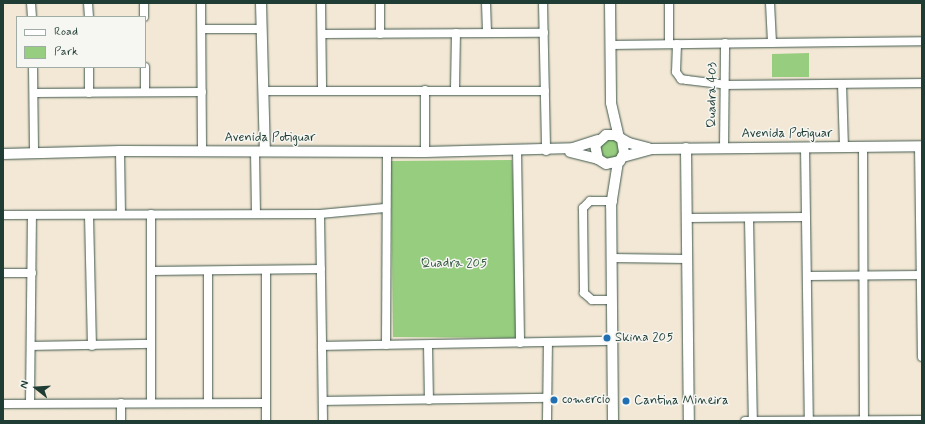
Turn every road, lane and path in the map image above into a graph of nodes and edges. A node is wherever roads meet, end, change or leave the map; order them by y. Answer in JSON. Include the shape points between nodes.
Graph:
{"nodes":[{"id":1,"x":32,"y":3,"type":"edge"},
{"id":2,"x":88,"y":3,"type":"edge"},
{"id":3,"x":144,"y":3,"type":"edge"},
{"id":4,"x":202,"y":3,"type":"edge"},
{"id":5,"x":261,"y":3,"type":"edge"},
{"id":6,"x":321,"y":3,"type":"edge"},
{"id":7,"x":380,"y":3,"type":"edge"},
{"id":8,"x":486,"y":3,"type":"edge"},
{"id":9,"x":543,"y":3,"type":"edge"},
{"id":10,"x":610,"y":3,"type":"edge"},
{"id":11,"x":669,"y":3,"type":"edge"},
{"id":12,"x":770,"y":3,"type":"edge"},
{"id":13,"x":32,"y":16,"type":"edge"},
{"id":14,"x":88,"y":16,"type":"edge"},
{"id":15,"x":144,"y":16,"type":"edge"},
{"id":16,"x":202,"y":29,"type":"junction"},
{"id":17,"x":261,"y":29,"type":"junction"},
{"id":18,"x":487,"y":32,"type":"junction"},
{"id":19,"x":456,"y":33,"type":"junction"},
{"id":20,"x":544,"y":33,"type":"junction"},
{"id":21,"x":322,"y":34,"type":"junction"},
{"id":22,"x":380,"y":34,"type":"junction"},
{"id":23,"x":922,"y":41,"type":"edge"},
{"id":24,"x":772,"y":42,"type":"junction"},
{"id":25,"x":726,"y":43,"type":"junction"},
{"id":26,"x":673,"y":44,"type":"junction"},
{"id":27,"x":610,"y":45,"type":"junction"},
{"id":28,"x":33,"y":68,"type":"edge"},
{"id":29,"x":89,"y":68,"type":"edge"},
{"id":30,"x":145,"y":68,"type":"edge"},
{"id":31,"x":922,"y":83,"type":"edge"},
{"id":32,"x":842,"y":84,"type":"junction"},
{"id":33,"x":725,"y":86,"type":"junction"},
{"id":34,"x":322,"y":90,"type":"junction"},
{"id":35,"x":425,"y":90,"type":"junction"},
{"id":36,"x":455,"y":90,"type":"junction"},
{"id":37,"x":263,"y":91,"type":"junction"},
{"id":38,"x":545,"y":91,"type":"junction"},
{"id":39,"x":89,"y":92,"type":"junction"},
{"id":40,"x":145,"y":92,"type":"junction"},
{"id":41,"x":202,"y":92,"type":"junction"},
{"id":42,"x":34,"y":93,"type":"junction"},
{"id":43,"x":611,"y":103,"type":"junction"},
{"id":44,"x":599,"y":139,"type":"junction"},
{"id":45,"x":620,"y":139,"type":"junction"},
{"id":46,"x":920,"y":146,"type":"edge"},
{"id":47,"x":724,"y":147,"type":"junction"},
{"id":48,"x":805,"y":147,"type":"junction"},
{"id":49,"x":844,"y":147,"type":"junction"},
{"id":50,"x":863,"y":147,"type":"junction"},
{"id":51,"x":686,"y":148,"type":"junction"},
{"id":52,"x":517,"y":149,"type":"junction"},
{"id":53,"x":543,"y":149,"type":"junction"},
{"id":54,"x":652,"y":149,"type":"junction"},
{"id":55,"x":120,"y":151,"type":"junction"},
{"id":56,"x":202,"y":151,"type":"junction"},
{"id":57,"x":260,"y":151,"type":"junction"},
{"id":58,"x":387,"y":152,"type":"junction"},
{"id":59,"x":425,"y":152,"type":"junction"},
{"id":60,"x":34,"y":153,"type":"junction"},
{"id":61,"x":3,"y":154,"type":"edge"},
{"id":62,"x":620,"y":159,"type":"junction"},
{"id":63,"x":600,"y":160,"type":"junction"},
{"id":64,"x":611,"y":202,"type":"junction"},
{"id":65,"x":385,"y":208,"type":"junction"},
{"id":66,"x":256,"y":213,"type":"junction"},
{"id":67,"x":121,"y":214,"type":"junction"},
{"id":68,"x":151,"y":214,"type":"junction"},
{"id":69,"x":320,"y":214,"type":"junction"},
{"id":70,"x":3,"y":215,"type":"edge"},
{"id":71,"x":32,"y":215,"type":"junction"},
{"id":72,"x":89,"y":215,"type":"junction"},
{"id":73,"x":806,"y":217,"type":"junction"},
{"id":74,"x":687,"y":218,"type":"junction"},
{"id":75,"x":749,"y":218,"type":"junction"},
{"id":76,"x":611,"y":258,"type":"junction"},
{"id":77,"x":687,"y":259,"type":"junction"},
{"id":78,"x":321,"y":269,"type":"junction"},
{"id":79,"x":266,"y":270,"type":"junction"},
{"id":80,"x":151,"y":271,"type":"junction"},
{"id":81,"x":208,"y":271,"type":"junction"},
{"id":82,"x":32,"y":272,"type":"junction"},
{"id":83,"x":3,"y":273,"type":"edge"},
{"id":84,"x":864,"y":275,"type":"junction"},
{"id":85,"x":921,"y":275,"type":"edge"},
{"id":86,"x":807,"y":276,"type":"junction"},
{"id":87,"x":611,"y":300,"type":"junction"},
{"id":88,"x":612,"y":341,"type":"junction"},
{"id":89,"x":520,"y":343,"type":"junction"},
{"id":90,"x":548,"y":343,"type":"junction"},
{"id":91,"x":152,"y":344,"type":"junction"},
{"id":92,"x":386,"y":345,"type":"junction"},
{"id":93,"x":428,"y":345,"type":"junction"},
{"id":94,"x":32,"y":346,"type":"junction"},
{"id":95,"x":92,"y":346,"type":"junction"},
{"id":96,"x":322,"y":346,"type":"junction"},
{"id":97,"x":922,"y":358,"type":"edge"},
{"id":98,"x":548,"y":398,"type":"junction"},
{"id":99,"x":429,"y":400,"type":"junction"},
{"id":100,"x":323,"y":401,"type":"junction"},
{"id":101,"x":30,"y":403,"type":"junction"},
{"id":102,"x":121,"y":403,"type":"junction"},
{"id":103,"x":151,"y":403,"type":"junction"},
{"id":104,"x":208,"y":403,"type":"junction"},
{"id":105,"x":266,"y":403,"type":"junction"},
{"id":106,"x":3,"y":404,"type":"edge"},
{"id":107,"x":809,"y":420,"type":"edge"},
{"id":108,"x":864,"y":420,"type":"junction"},
{"id":109,"x":922,"y":420,"type":"edge"},
{"id":110,"x":121,"y":421,"type":"edge"},
{"id":111,"x":266,"y":421,"type":"edge"},
{"id":112,"x":322,"y":421,"type":"edge"},
{"id":113,"x":547,"y":421,"type":"edge"},
{"id":114,"x":612,"y":421,"type":"edge"},
{"id":115,"x":689,"y":421,"type":"edge"},
{"id":116,"x":745,"y":421,"type":"edge"},
{"id":117,"x":753,"y":421,"type":"edge"},
{"id":118,"x":846,"y":421,"type":"edge"},
{"id":119,"x":902,"y":421,"type":"edge"}],
"edges":[{"from":1,"to":13,"type":"street"},
{"from":2,"to":14,"type":"street"},
{"from":3,"to":15,"type":"street"},
{"from":4,"to":16,"type":"street"},
{"from":5,"to":17,"type":"street"},
{"from":6,"to":21,"type":"street"},
{"from":7,"to":22,"type":"street"},
{"from":8,"to":18,"type":"street"},
{"from":9,"to":20,"type":"street"},
{"from":10,"to":27,"type":"street"},
{"from":11,"to":26,"type":"street"},
{"from":12,"to":24,"type":"street"},
{"from":16,"to":17,"type":"street"},
{"from":16,"to":41,"type":"street"},
{"from":17,"to":37,"type":"street"},
{"from":18,"to":19,"type":"street"},
{"from":18,"to":20,"type":"street"},
{"from":19,"to":22,"type":"street"},
{"from":19,"to":36,"type":"street"},
{"from":20,"to":38,"type":"street"},
{"from":21,"to":22,"type":"street"},
{"from":21,"to":34,"type":"street"},
{"from":23,"to":24,"type":"street"},
{"from":24,"to":25,"type":"street"},
{"from":25,"to":26,"type":"street"},
{"from":25,"to":33,"type":"street","name":"Quadra 403"},
{"from":26,"to":27,"type":"street"},
{"from":26,"to":33,"type":"street","via":[[676,72],[681,79]]},
{"from":27,"to":43,"type":"street"},
{"from":28,"to":42,"type":"street"},
{"from":29,"to":39,"type":"street"},
{"from":30,"to":40,"type":"street"},
{"from":31,"to":32,"type":"street"},
{"from":32,"to":33,"type":"street"},
{"from":32,"to":49,"type":"street"},
{"from":33,"to":47,"type":"street","name":"Quadra 403"},
{"from":34,"to":35,"type":"street"},
{"from":34,"to":37,"type":"street"},
{"from":35,"to":36,"type":"street"},
{"from":35,"to":59,"type":"street"},
{"from":36,"to":38,"type":"street"},
{"from":37,"to":57,"type":"street"},
{"from":38,"to":53,"type":"street"},
{"from":39,"to":40,"type":"street"},
{"from":39,"to":42,"type":"street"},
{"from":40,"to":41,"type":"street"},
{"from":41,"to":56,"type":"street"},
{"from":42,"to":60,"type":"street"},
{"from":43,"to":44,"type":"street","via":[[608,120]]},
{"from":43,"to":45,"type":"street"},
{"from":44,"to":45,"type":"street","name":"Avenida Potiguar","via":[[611,134]]},
{"from":44,"to":53,"type":"street","name":"Avenida Potiguar","via":[[579,147]]},
{"from":44,"to":63,"type":"street","via":[[595,150]]},
{"from":45,"to":54,"type":"street","name":"Avenida Potiguar"},
{"from":45,"to":62,"type":"street","via":[[625,148]]},
{"from":46,"to":50,"type":"street","name":"Avenida Potiguar"},
{"from":46,"to":85,"type":"street"},
{"from":47,"to":48,"type":"street","name":"Avenida Potiguar"},
{"from":47,"to":51,"type":"street","name":"Avenida Potiguar"},
{"from":48,"to":49,"type":"street","name":"Avenida Potiguar"},
{"from":48,"to":73,"type":"street"},
{"from":49,"to":50,"type":"street","name":"Avenida Potiguar"},
{"from":50,"to":84,"type":"street"},
{"from":51,"to":54,"type":"street","name":"Avenida Potiguar"},
{"from":51,"to":74,"type":"street"},
{"from":52,"to":53,"type":"street","name":"Avenida Potiguar"},
{"from":52,"to":59,"type":"street","name":"Avenida Potiguar"},
{"from":52,"to":89,"type":"street"},
{"from":53,"to":63,"type":"street","name":"Avenida Potiguar","via":[[582,153]]},
{"from":54,"to":62,"type":"street","name":"Avenida Potiguar"},
{"from":55,"to":56,"type":"street","name":"Avenida Potiguar"},
{"from":55,"to":60,"type":"street","name":"Avenida Potiguar"},
{"from":55,"to":67,"type":"street"},
{"from":56,"to":57,"type":"street","name":"Avenida Potiguar"},
{"from":57,"to":58,"type":"street","name":"Avenida Potiguar"},
{"from":57,"to":66,"type":"street"},
{"from":58,"to":59,"type":"street","name":"Avenida Potiguar"},
{"from":58,"to":65,"type":"street"},
{"from":60,"to":61,"type":"street","name":"Avenida Potiguar"},
{"from":62,"to":63,"type":"street","name":"Avenida Potiguar","via":[[611,164]]},
{"from":62,"to":64,"type":"street","via":[[613,180]]},
{"from":63,"to":64,"type":"street","via":[[609,180]]},
{"from":64,"to":76,"type":"street"},
{"from":64,"to":87,"type":"street","via":[[590,201],[583,208],[584,293],[592,300]]},
{"from":65,"to":69,"type":"street"},
{"from":65,"to":92,"type":"street"},
{"from":66,"to":68,"type":"street"},
{"from":66,"to":69,"type":"street"},
{"from":67,"to":68,"type":"street"},
{"from":67,"to":72,"type":"street"},
{"from":68,"to":80,"type":"street"},
{"from":69,"to":78,"type":"street"},
{"from":70,"to":71,"type":"street"},
{"from":71,"to":72,"type":"street"},
{"from":71,"to":82,"type":"street"},
{"from":72,"to":95,"type":"street"},
{"from":73,"to":75,"type":"street"},
{"from":73,"to":86,"type":"street"},
{"from":74,"to":75,"type":"street"},
{"from":74,"to":77,"type":"street"},
{"from":75,"to":117,"type":"street"},
{"from":76,"to":77,"type":"street"},
{"from":76,"to":87,"type":"street"},
{"from":77,"to":115,"type":"street"},
{"from":78,"to":79,"type":"street"},
{"from":78,"to":96,"type":"street"},
{"from":79,"to":81,"type":"street"},
{"from":79,"to":105,"type":"street"},
{"from":80,"to":81,"type":"street"},
{"from":80,"to":91,"type":"street"},
{"from":81,"to":104,"type":"street"},
{"from":82,"to":83,"type":"street"},
{"from":82,"to":94,"type":"street"},
{"from":84,"to":85,"type":"street"},
{"from":84,"to":86,"type":"street"},
{"from":84,"to":108,"type":"street"},
{"from":85,"to":97,"type":"street"},
{"from":86,"to":107,"type":"street"},
{"from":87,"to":88,"type":"street"},
{"from":88,"to":90,"type":"street"},
{"from":88,"to":114,"type":"street"},
{"from":89,"to":90,"type":"street"},
{"from":89,"to":93,"type":"street"},
{"from":90,"to":98,"type":"street"},
{"from":91,"to":95,"type":"street"},
{"from":91,"to":103,"type":"street"},
{"from":92,"to":93,"type":"street"},
{"from":92,"to":96,"type":"street"},
{"from":93,"to":99,"type":"street"},
{"from":94,"to":95,"type":"street"},
{"from":94,"to":101,"type":"street"},
{"from":96,"to":100,"type":"street"},
{"from":98,"to":99,"type":"street"},
{"from":98,"to":113,"type":"street"},
{"from":99,"to":100,"type":"street"},
{"from":100,"to":112,"type":"street"},
{"from":101,"to":102,"type":"street"},
{"from":101,"to":106,"type":"street"},
{"from":102,"to":103,"type":"street"},
{"from":102,"to":110,"type":"street"},
{"from":103,"to":104,"type":"street"},
{"from":104,"to":105,"type":"street"},
{"from":105,"to":111,"type":"street"},
{"from":107,"to":117,"type":"street"},
{"from":107,"to":118,"type":"street"},
{"from":108,"to":118,"type":"street"},
{"from":108,"to":119,"type":"street"},
{"from":109,"to":119,"type":"street"},
{"from":116,"to":117,"type":"street"}]}
